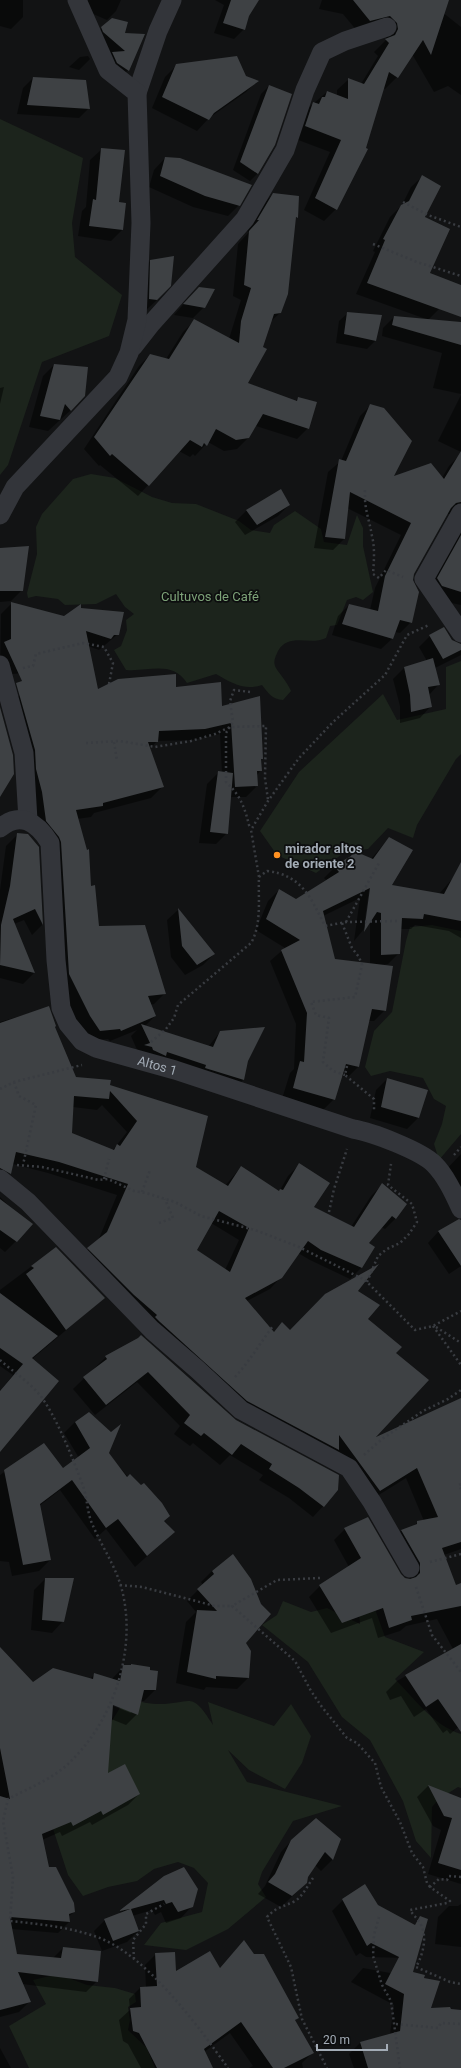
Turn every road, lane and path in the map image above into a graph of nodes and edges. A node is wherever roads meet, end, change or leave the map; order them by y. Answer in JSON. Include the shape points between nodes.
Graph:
{"nodes":[{"id":1,"x":77,"y":0,"type":"edge"},
{"id":2,"x":172,"y":0,"type":"edge"},
{"id":3,"x":387,"y":27,"type":"dead end"},
{"id":4,"x":137,"y":93,"type":"junction"},
{"id":5,"x":402,"y":202,"type":"dead end"},
{"id":6,"x":461,"y":227,"type":"edge"},
{"id":7,"x":373,"y":244,"type":"dead end"},
{"id":8,"x":461,"y":276,"type":"edge"},
{"id":9,"x":129,"y":353,"type":"junction"},
{"id":10,"x":365,"y":490,"type":"dead end"},
{"id":11,"x":461,"y":513,"type":"edge"},
{"id":12,"x":0,"y":515,"type":"edge"},
{"id":13,"x":424,"y":579,"type":"junction"},
{"id":14,"x":450,"y":615,"type":"junction"},
{"id":15,"x":461,"y":633,"type":"edge"},
{"id":16,"x":1,"y":669,"type":"edge"},
{"id":17,"x":109,"y":684,"type":"dead end"},
{"id":18,"x":250,"y":692,"type":"dead end"},
{"id":19,"x":230,"y":726,"type":"junction"},
{"id":20,"x":114,"y":742,"type":"junction"},
{"id":21,"x":86,"y":743,"type":"dead end"},
{"id":22,"x":117,"y":762,"type":"dead end"},
{"id":23,"x":268,"y":801,"type":"junction"},
{"id":24,"x":28,"y":820,"type":"junction"},
{"id":25,"x":0,"y":828,"type":"edge"},
{"id":26,"x":251,"y":830,"type":"junction"},
{"id":27,"x":379,"y":863,"type":"dead end"},
{"id":28,"x":260,"y":876,"type":"junction"},
{"id":29,"x":397,"y":921,"type":"dead end"},
{"id":30,"x":346,"y":922,"type":"junction"},
{"id":31,"x":342,"y":923,"type":"junction"},
{"id":32,"x":96,"y":1048,"type":"junction"},
{"id":33,"x":143,"y":1060,"type":"junction"},
{"id":34,"x":347,"y":1066,"type":"dead end"},
{"id":35,"x":345,"y":1075,"type":"junction"},
{"id":36,"x":14,"y":1082,"type":"junction"},
{"id":37,"x":0,"y":1089,"type":"edge"},
{"id":38,"x":362,"y":1130,"type":"junction"},
{"id":39,"x":109,"y":1159,"type":"dead end"},
{"id":40,"x":14,"y":1164,"type":"dead end"},
{"id":41,"x":23,"y":1165,"type":"junction"},
{"id":42,"x":397,"y":1166,"type":"dead end"},
{"id":43,"x":150,"y":1170,"type":"dead end"},
{"id":44,"x":0,"y":1179,"type":"edge"},
{"id":45,"x":104,"y":1179,"type":"junction"},
{"id":46,"x":142,"y":1192,"type":"junction"},
{"id":47,"x":165,"y":1199,"type":"junction"},
{"id":48,"x":461,"y":1209,"type":"edge"},
{"id":49,"x":329,"y":1212,"type":"dead end"},
{"id":50,"x":159,"y":1223,"type":"dead end"},
{"id":51,"x":367,"y":1282,"type":"junction"},
{"id":52,"x":461,"y":1311,"type":"edge"},
{"id":53,"x":273,"y":1326,"type":"dead end"},
{"id":54,"x":433,"y":1326,"type":"junction"},
{"id":55,"x":461,"y":1343,"type":"edge"},
{"id":56,"x":0,"y":1360,"type":"edge"},
{"id":57,"x":461,"y":1365,"type":"edge"},
{"id":58,"x":461,"y":1390,"type":"edge"},
{"id":59,"x":221,"y":1391,"type":"junction"},
{"id":60,"x":349,"y":1468,"type":"junction"},
{"id":61,"x":461,"y":1484,"type":"edge"},
{"id":62,"x":461,"y":1489,"type":"edge"},
{"id":63,"x":461,"y":1554,"type":"edge"},
{"id":64,"x":410,"y":1568,"type":"junction"},
{"id":65,"x":320,"y":1578,"type":"dead end"},
{"id":66,"x":120,"y":1585,"type":"junction"},
{"id":67,"x":232,"y":1606,"type":"junction"},
{"id":68,"x":461,"y":1672,"type":"edge"},
{"id":69,"x":461,"y":1877,"type":"edge"},
{"id":70,"x":314,"y":1878,"type":"dead end"},
{"id":71,"x":430,"y":1887,"type":"junction"},
{"id":72,"x":164,"y":1904,"type":"dead end"},
{"id":73,"x":379,"y":1917,"type":"dead end"},
{"id":74,"x":134,"y":1960,"type":"junction"},
{"id":75,"x":461,"y":1984,"type":"edge"},
{"id":76,"x":396,"y":2024,"type":"junction"},
{"id":77,"x":461,"y":2024,"type":"edge"},
{"id":78,"x":228,"y":2068,"type":"edge"},
{"id":79,"x":327,"y":2068,"type":"edge"},
{"id":80,"x":400,"y":2068,"type":"edge"}],
"edges":[{"from":1,"to":4,"type":"street","via":[[108,70]]},
{"from":2,"to":4,"type":"street","via":[[158,31]]},
{"from":3,"to":9,"type":"street","via":[[345,41],[322,52],[305,90],[285,150],[244,219],[151,324]]},
{"from":4,"to":9,"type":"street","via":[[140,238],[137,320]]},
{"from":5,"to":6,"type":"path"},
{"from":7,"to":8,"type":"path"},
{"from":9,"to":12,"type":"street","via":[[118,378],[15,487]]},
{"from":10,"to":13,"type":"path","via":[[364,510],[370,524],[374,550],[373,574],[379,578],[386,570],[416,582]]},
{"from":11,"to":13,"type":"street"},
{"from":13,"to":14,"type":"street"},
{"from":14,"to":15,"type":"street"},
{"from":14,"to":23,"type":"path","via":[[407,635],[385,674],[299,758]]},
{"from":16,"to":17,"type":"path","via":[[33,666],[36,654],[83,643],[104,648],[113,663]]},
{"from":16,"to":24,"type":"street","via":[[24,753]]},
{"from":18,"to":19,"type":"path","via":[[234,690],[230,701],[233,722]]},
{"from":19,"to":20,"type":"path","via":[[215,734],[191,741],[154,747]]},
{"from":19,"to":23,"type":"path","via":[[266,726],[265,778]]},
{"from":19,"to":26,"type":"path","via":[[226,733],[226,782],[237,793]]},
{"from":20,"to":21,"type":"path"},
{"from":20,"to":22,"type":"path"},
{"from":23,"to":26,"type":"path"},
{"from":24,"to":25,"type":"street","via":[[9,820]]},
{"from":24,"to":32,"type":"street","name":"Altos 1","via":[[43,832],[50,843],[61,1008],[68,1024],[82,1041]]},
{"from":26,"to":28,"type":"path"},
{"from":27,"to":30,"type":"path"},
{"from":28,"to":31,"type":"path","via":[[267,871],[280,873],[300,884],[310,896],[325,926]]},
{"from":28,"to":33,"type":"path","via":[[259,917],[256,934],[251,943],[178,1005],[174,1018],[166,1029],[152,1039]]},
{"from":29,"to":30,"type":"path"},
{"from":30,"to":31,"type":"path"},
{"from":31,"to":35,"type":"path","via":[[362,964],[355,997],[311,1002],[316,1015],[329,1018],[323,1062],[333,1071]]},
{"from":32,"to":33,"type":"street","name":"Altos 1"},
{"from":32,"to":36,"type":"path","via":[[86,1064]]},
{"from":33,"to":38,"type":"street","name":"Altos 1"},
{"from":34,"to":35,"type":"path"},
{"from":35,"to":38,"type":"path","via":[[374,1099],[375,1110]]},
{"from":36,"to":37,"type":"path"},
{"from":36,"to":41,"type":"path","via":[[19,1096],[36,1105]]},
{"from":38,"to":48,"type":"street","name":"Altos 1","via":[[419,1154],[434,1164],[451,1188]]},
{"from":38,"to":49,"type":"path","via":[[334,1189]]},
{"from":39,"to":45,"type":"path"},
{"from":40,"to":41,"type":"path"},
{"from":41,"to":45,"type":"path"},
{"from":42,"to":51,"type":"path","via":[[390,1164],[388,1186],[412,1204],[417,1222],[400,1243],[378,1256]]},
{"from":43,"to":46,"type":"path"},
{"from":44,"to":59,"type":"street","via":[[28,1202],[152,1330]]},
{"from":45,"to":46,"type":"path"},
{"from":46,"to":47,"type":"path"},
{"from":47,"to":50,"type":"path","via":[[173,1218]]},
{"from":47,"to":51,"type":"path","via":[[201,1216],[255,1230],[299,1247]]},
{"from":51,"to":54,"type":"path","via":[[415,1330]]},
{"from":52,"to":54,"type":"path"},
{"from":53,"to":59,"type":"path","via":[[249,1362]]},
{"from":54,"to":55,"type":"path"},
{"from":54,"to":57,"type":"path"},
{"from":56,"to":66,"type":"path","via":[[39,1394],[58,1426],[83,1487],[90,1520]]},
{"from":58,"to":60,"type":"path","via":[[423,1410],[382,1439]]},
{"from":59,"to":60,"type":"street","via":[[241,1410]]},
{"from":60,"to":64,"type":"street"},
{"from":61,"to":62,"type":"path"},
{"from":63,"to":64,"type":"path"},
{"from":64,"to":68,"type":"path","via":[[432,1635]]},
{"from":65,"to":67,"type":"path","via":[[277,1580]]},
{"from":66,"to":67,"type":"path","via":[[142,1586],[215,1606]]},
{"from":66,"to":74,"type":"path","via":[[126,1609],[127,1634],[119,1679],[110,1707],[70,1762],[48,1779],[8,1799],[3,1821],[13,1877],[10,1921],[98,1937],[123,1950]]},
{"from":67,"to":71,"type":"path","via":[[295,1661],[310,1691],[322,1707],[347,1738],[357,1743],[375,1763],[381,1787],[400,1822],[412,1852],[423,1868]]},
{"from":69,"to":71,"type":"path","via":[[449,1876],[447,1880],[439,1879]]},
{"from":70,"to":79,"type":"path","via":[[295,1901],[273,1911],[267,1917],[291,1967],[302,2019]]},
{"from":71,"to":75,"type":"path","via":[[450,1901],[439,1906],[410,1910],[421,1923],[423,1931],[424,1945],[416,1967],[450,1982]]},
{"from":72,"to":74,"type":"path","via":[[146,1914],[146,1924],[132,1940]]},
{"from":73,"to":76,"type":"path","via":[[374,1935],[373,1956],[382,1985],[391,2001]]},
{"from":74,"to":78,"type":"path","via":[[163,1986]]},
{"from":76,"to":77,"type":"path","via":[[438,2028],[441,2024]]},
{"from":76,"to":80,"type":"path"}]}
